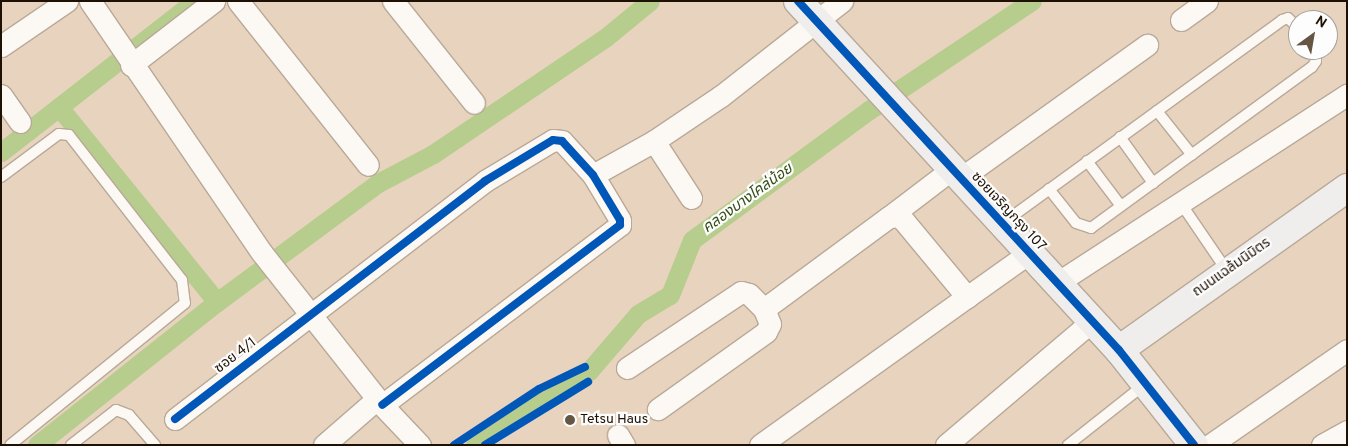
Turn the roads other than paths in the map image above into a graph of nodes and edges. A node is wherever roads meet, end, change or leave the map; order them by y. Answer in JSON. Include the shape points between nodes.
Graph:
{"nodes":[{"id":1,"x":67,"y":1,"type":"edge"},
{"id":2,"x":90,"y":1,"type":"edge"},
{"id":3,"x":214,"y":1,"type":"edge"},
{"id":4,"x":238,"y":1,"type":"edge"},
{"id":5,"x":392,"y":1,"type":"edge"},
{"id":6,"x":842,"y":1,"type":"edge"},
{"id":7,"x":1207,"y":1,"type":"edge"},
{"id":8,"x":806,"y":11,"type":"edge"},
{"id":9,"x":1288,"y":18,"type":"edge"},
{"id":10,"x":1181,"y":20,"type":"dead end"},
{"id":11,"x":1147,"y":45,"type":"dead end"},
{"id":12,"x":1,"y":46,"type":"edge"},
{"id":13,"x":1316,"y":60,"type":"edge"},
{"id":14,"x":131,"y":65,"type":"junction"},
{"id":15,"x":1,"y":95,"type":"edge"},
{"id":16,"x":1347,"y":95,"type":"edge"},
{"id":17,"x":474,"y":103,"type":"dead end"},
{"id":18,"x":1157,"y":110,"type":"junction"},
{"id":19,"x":20,"y":122,"type":"dead end"},
{"id":20,"x":1120,"y":137,"type":"junction"},
{"id":21,"x":654,"y":141,"type":"junction"},
{"id":22,"x":1192,"y":155,"type":"junction"},
{"id":23,"x":1087,"y":161,"type":"junction"},
{"id":24,"x":368,"y":166,"type":"dead end"},
{"id":25,"x":956,"y":174,"type":"junction"},
{"id":26,"x":592,"y":175,"type":"junction"},
{"id":27,"x":1,"y":178,"type":"edge"},
{"id":28,"x":1153,"y":183,"type":"junction"},
{"id":29,"x":1347,"y":188,"type":"edge"},
{"id":30,"x":1049,"y":189,"type":"junction"},
{"id":31,"x":691,"y":198,"type":"dead end"},
{"id":32,"x":1180,"y":202,"type":"junction"},
{"id":33,"x":1121,"y":206,"type":"junction"},
{"id":34,"x":889,"y":217,"type":"junction"},
{"id":35,"x":1002,"y":223,"type":"junction"},
{"id":36,"x":1029,"y":253,"type":"junction"},
{"id":37,"x":1227,"y":271,"type":"junction"},
{"id":38,"x":1057,"y":283,"type":"junction"},
{"id":39,"x":967,"y":297,"type":"junction"},
{"id":40,"x":764,"y":309,"type":"junction"},
{"id":41,"x":312,"y":314,"type":"junction"},
{"id":42,"x":1092,"y":321,"type":"junction"},
{"id":43,"x":1119,"y":350,"type":"junction"},
{"id":44,"x":1347,"y":350,"type":"edge"},
{"id":45,"x":626,"y":368,"type":"dead end"},
{"id":46,"x":1145,"y":384,"type":"junction"},
{"id":47,"x":380,"y":402,"type":"junction"},
{"id":48,"x":658,"y":409,"type":"dead end"},
{"id":49,"x":175,"y":419,"type":"dead end"},
{"id":50,"x":1347,"y":432,"type":"edge"},
{"id":51,"x":10,"y":445,"type":"edge"},
{"id":52,"x":71,"y":445,"type":"edge"},
{"id":53,"x":155,"y":445,"type":"edge"},
{"id":54,"x":324,"y":445,"type":"edge"},
{"id":55,"x":420,"y":445,"type":"edge"},
{"id":56,"x":760,"y":445,"type":"edge"},
{"id":57,"x":946,"y":445,"type":"edge"},
{"id":58,"x":1068,"y":445,"type":"edge"},
{"id":59,"x":1194,"y":445,"type":"edge"},
{"id":60,"x":1210,"y":445,"type":"edge"},
{"id":61,"x":1322,"y":445,"type":"edge"}],
"edges":[{"from":1,"to":12,"type":"street"},
{"from":2,"to":14,"type":"street"},
{"from":3,"to":14,"type":"street"},
{"from":4,"to":24,"type":"street"},
{"from":5,"to":17,"type":"street"},
{"from":6,"to":8,"type":"street"},
{"from":7,"to":10,"type":"street"},
{"from":8,"to":21,"type":"street","via":[[721,96]]},
{"from":8,"to":25,"type":"street","name":"ซอยเจริญกรุง 107"},
{"from":9,"to":18,"type":"lane"},
{"from":11,"to":25,"type":"street"},
{"from":13,"to":22,"type":"lane","via":[[1312,67]]},
{"from":14,"to":41,"type":"street","via":[[262,253]]},
{"from":15,"to":19,"type":"street"},
{"from":16,"to":32,"type":"street"},
{"from":18,"to":20,"type":"lane"},
{"from":18,"to":22,"type":"lane"},
{"from":20,"to":23,"type":"lane"},
{"from":20,"to":28,"type":"lane"},
{"from":21,"to":26,"type":"street"},
{"from":21,"to":31,"type":"street"},
{"from":22,"to":28,"type":"lane"},
{"from":23,"to":30,"type":"lane"},
{"from":23,"to":33,"type":"lane"},
{"from":25,"to":34,"type":"street"},
{"from":25,"to":35,"type":"street","name":"ซอยเจริญกรุง 107"},
{"from":26,"to":41,"type":"street","name":"ซอย 4/1","via":[[562,142],[553,140],[485,181]]},
{"from":26,"to":47,"type":"street","name":"ซอย 4/1","via":[[620,220],[615,231]]},
{"from":27,"to":51,"type":"lane","via":[[59,134],[69,134],[182,280],[185,302]]},
{"from":28,"to":33,"type":"lane"},
{"from":29,"to":37,"type":"street","name":"ถนนแฉล้มนิมิตร"},
{"from":30,"to":33,"type":"lane","via":[[1082,227],[1091,228]]},
{"from":30,"to":35,"type":"lane"},
{"from":32,"to":37,"type":"lane"},
{"from":32,"to":38,"type":"street"},
{"from":34,"to":39,"type":"street","via":[[899,216],[904,221]]},
{"from":34,"to":40,"type":"street"},
{"from":35,"to":36,"type":"street","name":"ซอยเจริญกรุง 107"},
{"from":36,"to":38,"type":"street","name":"ซอยเจริญกรุง 107"},
{"from":36,"to":39,"type":"street"},
{"from":37,"to":43,"type":"street","name":"ถนนแฉล้มนิมิตร"},
{"from":38,"to":42,"type":"street","name":"ซอยเจริญกรุง 107"},
{"from":39,"to":56,"type":"street"},
{"from":40,"to":45,"type":"street","via":[[749,294],[741,292]]},
{"from":40,"to":48,"type":"street","via":[[770,324],[766,332]]},
{"from":41,"to":47,"type":"street"},
{"from":41,"to":49,"type":"street","name":"ซอย 4/1"},
{"from":42,"to":43,"type":"street","name":"ซอยเจริญกรุง 107"},
{"from":42,"to":57,"type":"street"},
{"from":43,"to":46,"type":"street","name":"ซอยเจริญกรุง 107"},
{"from":44,"to":60,"type":"street"},
{"from":46,"to":58,"type":"lane"},
{"from":46,"to":59,"type":"street","name":"ซอยเจริญกรุง 107"},
{"from":47,"to":54,"type":"street"},
{"from":47,"to":55,"type":"street"},
{"from":50,"to":61,"type":"street"},
{"from":52,"to":53,"type":"lane","via":[[116,410],[129,415]]}]}
